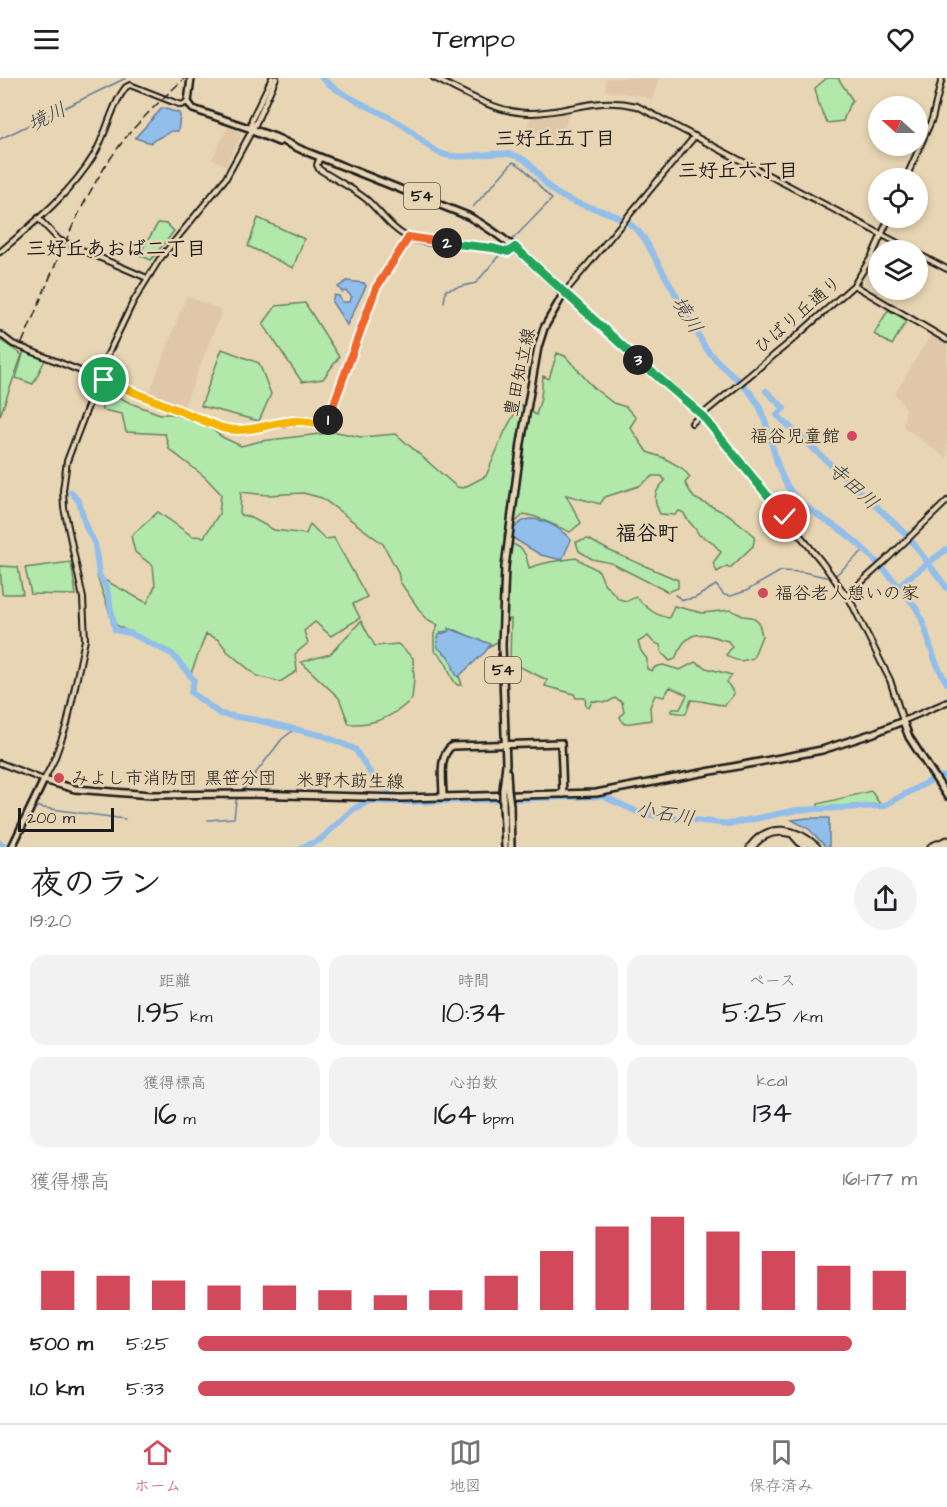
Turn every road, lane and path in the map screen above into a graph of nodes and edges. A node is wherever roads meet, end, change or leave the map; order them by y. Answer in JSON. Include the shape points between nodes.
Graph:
{"nodes":[{"id":1,"x":191,"y":78,"type":"edge"},
{"id":2,"x":272,"y":78,"type":"edge"},
{"id":3,"x":276,"y":78,"type":"edge"},
{"id":4,"x":434,"y":78,"type":"edge"},
{"id":5,"x":942,"y":78,"type":"edge"},
{"id":6,"x":188,"y":102,"type":"junction"},
{"id":7,"x":250,"y":130,"type":"junction"},
{"id":8,"x":695,"y":136,"type":"junction"},
{"id":9,"x":320,"y":157,"type":"junction"},
{"id":10,"x":910,"y":168,"type":"edge"},
{"id":11,"x":38,"y":218,"type":"junction"},
{"id":12,"x":885,"y":228,"type":"edge"},
{"id":13,"x":882,"y":234,"type":"junction"},
{"id":14,"x":409,"y":237,"type":"junction"},
{"id":15,"x":893,"y":240,"type":"edge"},
{"id":16,"x":515,"y":247,"type":"junction"},
{"id":17,"x":0,"y":252,"type":"edge"},
{"id":18,"x":928,"y":259,"type":"edge"},
{"id":19,"x":947,"y":270,"type":"edge"},
{"id":20,"x":147,"y":278,"type":"junction"},
{"id":21,"x":854,"y":285,"type":"junction"},
{"id":22,"x":564,"y":293,"type":"junction"},
{"id":23,"x":0,"y":334,"type":"edge"},
{"id":24,"x":947,"y":340,"type":"edge"},
{"id":25,"x":99,"y":378,"type":"junction"},
{"id":26,"x":702,"y":415,"type":"junction"},
{"id":27,"x":692,"y":423,"type":"dead end"},
{"id":28,"x":947,"y":501,"type":"edge"},
{"id":29,"x":847,"y":595,"type":"junction"},
{"id":30,"x":947,"y":702,"type":"edge"},
{"id":31,"x":903,"y":721,"type":"junction"},
{"id":32,"x":505,"y":747,"type":"junction"},
{"id":33,"x":0,"y":763,"type":"edge"},
{"id":34,"x":44,"y":780,"type":"junction"},
{"id":35,"x":563,"y":794,"type":"junction"},
{"id":36,"x":443,"y":796,"type":"junction"},
{"id":37,"x":947,"y":796,"type":"edge"},
{"id":38,"x":506,"y":805,"type":"junction"},
{"id":39,"x":947,"y":841,"type":"edge"},
{"id":40,"x":12,"y":846,"type":"edge"},
{"id":41,"x":504,"y":847,"type":"edge"},
{"id":42,"x":511,"y":847,"type":"edge"},
{"id":43,"x":752,"y":847,"type":"edge"},
{"id":44,"x":805,"y":847,"type":"edge"},
{"id":45,"x":816,"y":847,"type":"edge"},
{"id":46,"x":932,"y":847,"type":"edge"}],
"edges":[{"from":1,"to":6,"type":"main road"},
{"from":2,"to":7,"type":"street"},
{"from":3,"to":7,"type":"street"},
{"from":4,"to":8,"type":"street","via":[[487,104],[516,112],[602,102],[632,105]]},
{"from":5,"to":10,"type":"street","via":[[932,119]]},
{"from":6,"to":7,"type":"main road","number":"54","via":[[194,109]]},
{"from":6,"to":11,"type":"street","via":[[181,105],[130,85],[126,87],[94,155],[71,186]]},
{"from":7,"to":9,"type":"main road","number":"54"},
{"from":7,"to":20,"type":"street","via":[[225,178]]},
{"from":8,"to":13,"type":"street"},
{"from":8,"to":22,"type":"street"},
{"from":9,"to":14,"type":"street","via":[[319,169],[362,196]]},
{"from":9,"to":16,"type":"main road","number":"54","via":[[456,210]]},
{"from":11,"to":17,"type":"street"},
{"from":11,"to":20,"type":"street","via":[[59,240]]},
{"from":12,"to":13,"type":"street","name":"ひばり丘通り"},
{"from":13,"to":15,"type":"street"},
{"from":13,"to":21,"type":"street","name":"ひばり丘通り"},
{"from":14,"to":16,"type":"street","via":[[506,252]]},
{"from":14,"to":25,"type":"street","via":[[376,288],[327,425],[296,421],[256,429],[222,428]]},
{"from":16,"to":22,"type":"main road","number":"54"},
{"from":18,"to":19,"type":"street"},
{"from":20,"to":25,"type":"street","via":[[122,323]]},
{"from":21,"to":24,"type":"street"},
{"from":21,"to":26,"type":"street","name":"ひばり丘通り"},
{"from":22,"to":26,"type":"street"},
{"from":22,"to":32,"type":"main road","name":"豊田知立線","number":"54","via":[[538,347],[510,517],[503,607]]},
{"from":23,"to":25,"type":"street","via":[[13,344]]},
{"from":25,"to":34,"type":"street","via":[[70,452],[63,490],[63,508],[85,612],[85,640],[67,724]]},
{"from":26,"to":27,"type":"street","name":"ひばり丘通り"},
{"from":26,"to":29,"type":"street"},
{"from":28,"to":29,"type":"street"},
{"from":29,"to":31,"type":"street","via":[[890,680]]},
{"from":30,"to":31,"type":"street"},
{"from":31,"to":35,"type":"main road","name":"米野木莇生線","via":[[822,750],[608,791]]},
{"from":31,"to":37,"type":"main road"},
{"from":32,"to":35,"type":"main road","via":[[561,743]]},
{"from":32,"to":36,"type":"main road","via":[[457,745],[447,750],[443,758]]},
{"from":32,"to":38,"type":"main road","name":"豊田知立線","number":"54","bridge":true},
{"from":33,"to":34,"type":"street"},
{"from":34,"to":36,"type":"main road","name":"米野木莇生線","via":[[75,789],[151,795]]},
{"from":34,"to":40,"type":"main road"},
{"from":35,"to":36,"type":"main road","name":"米野木莇生線"},
{"from":38,"to":41,"type":"main road","number":"54"},
{"from":38,"to":42,"type":"main road","number":"54"},
{"from":39,"to":46,"type":"highway"},
{"from":43,"to":44,"type":"highway","via":[[779,833],[797,837]]},
{"from":43,"to":45,"type":"highway","via":[[762,836],[781,830],[798,834]]}]}
